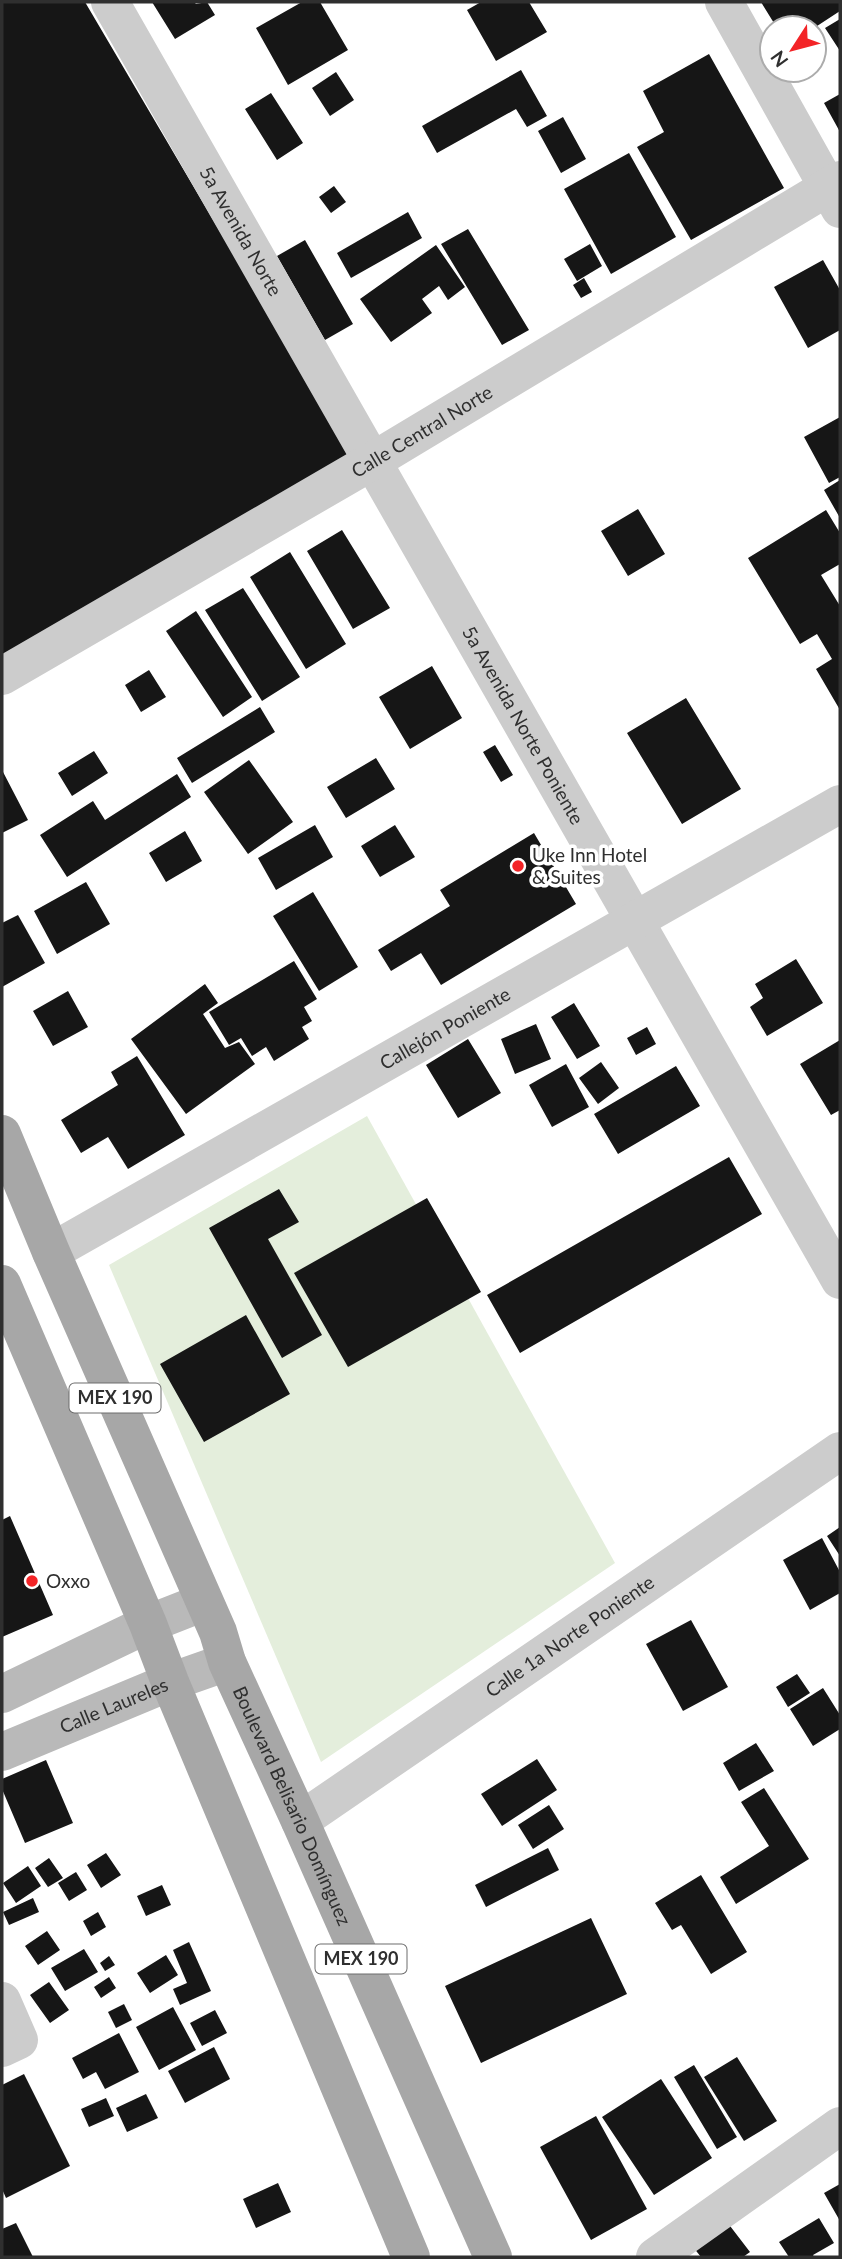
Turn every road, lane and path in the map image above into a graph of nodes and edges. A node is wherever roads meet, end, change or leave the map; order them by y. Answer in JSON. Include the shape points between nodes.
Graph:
{"nodes":[{"id":1,"x":110,"y":2,"type":"edge"},
{"id":2,"x":724,"y":2,"type":"edge"},
{"id":3,"x":836,"y":192,"type":"edge"},
{"id":4,"x":372,"y":462,"type":"junction"},
{"id":5,"x":2,"y":676,"type":"edge"},
{"id":6,"x":840,"y":804,"type":"edge"},
{"id":7,"x":637,"y":922,"type":"junction"},
{"id":8,"x":2,"y":1134,"type":"edge"},
{"id":9,"x":51,"y":1252,"type":"junction"},
{"id":10,"x":840,"y":1280,"type":"edge"},
{"id":11,"x":2,"y":1284,"type":"edge"},
{"id":12,"x":840,"y":1451,"type":"edge"},
{"id":13,"x":204,"y":1602,"type":"junction"},
{"id":14,"x":148,"y":1624,"type":"junction"},
{"id":15,"x":227,"y":1662,"type":"junction"},
{"id":16,"x":170,"y":1682,"type":"junction"},
{"id":17,"x":2,"y":1694,"type":"edge"},
{"id":18,"x":2,"y":1752,"type":"edge"},
{"id":19,"x":300,"y":1821,"type":"junction"},
{"id":20,"x":2,"y":2001,"type":"edge"},
{"id":21,"x":10,"y":2044,"type":"edge"},
{"id":22,"x":840,"y":2126,"type":"edge"},
{"id":23,"x":411,"y":2257,"type":"edge"},
{"id":24,"x":493,"y":2257,"type":"edge"},
{"id":25,"x":655,"y":2257,"type":"edge"}],
"edges":[{"from":1,"to":4,"type":"street","name":"5a Avenida Norte"},
{"from":2,"to":3,"type":"street"},
{"from":3,"to":4,"type":"street","name":"Calle Central Norte"},
{"from":4,"to":5,"type":"street","name":"Calle Central Norte"},
{"from":4,"to":7,"type":"street","name":"5a Avenida Norte Poniente"},
{"from":6,"to":7,"type":"street","name":"Callejón Poniente"},
{"from":7,"to":9,"type":"street","name":"Callejón Poniente"},
{"from":7,"to":10,"type":"street","name":"5a Avenida Norte Poniente"},
{"from":8,"to":9,"type":"main road","number":"MEX 190"},
{"from":9,"to":13,"type":"main road","number":"MEX 190"},
{"from":11,"to":14,"type":"main road","number":"MEX 190"},
{"from":12,"to":19,"type":"street","name":"Calle 1a Norte Poniente"},
{"from":13,"to":14,"type":"street"},
{"from":13,"to":15,"type":"main road","number":"MEX 190"},
{"from":14,"to":16,"type":"main road","number":"MEX 190"},
{"from":14,"to":17,"type":"street"},
{"from":15,"to":16,"type":"street","name":"Calle Laureles"},
{"from":15,"to":19,"type":"main road","name":"Boulevard Belisario Domínguez","number":"MEX 190"},
{"from":16,"to":18,"type":"street","name":"Calle Laureles"},
{"from":16,"to":23,"type":"main road","number":"MEX 190"},
{"from":19,"to":24,"type":"main road","name":"Boulevard Belisario Domínguez","number":"MEX 190"},
{"from":20,"to":21,"type":"street"},
{"from":22,"to":25,"type":"street"}]}
